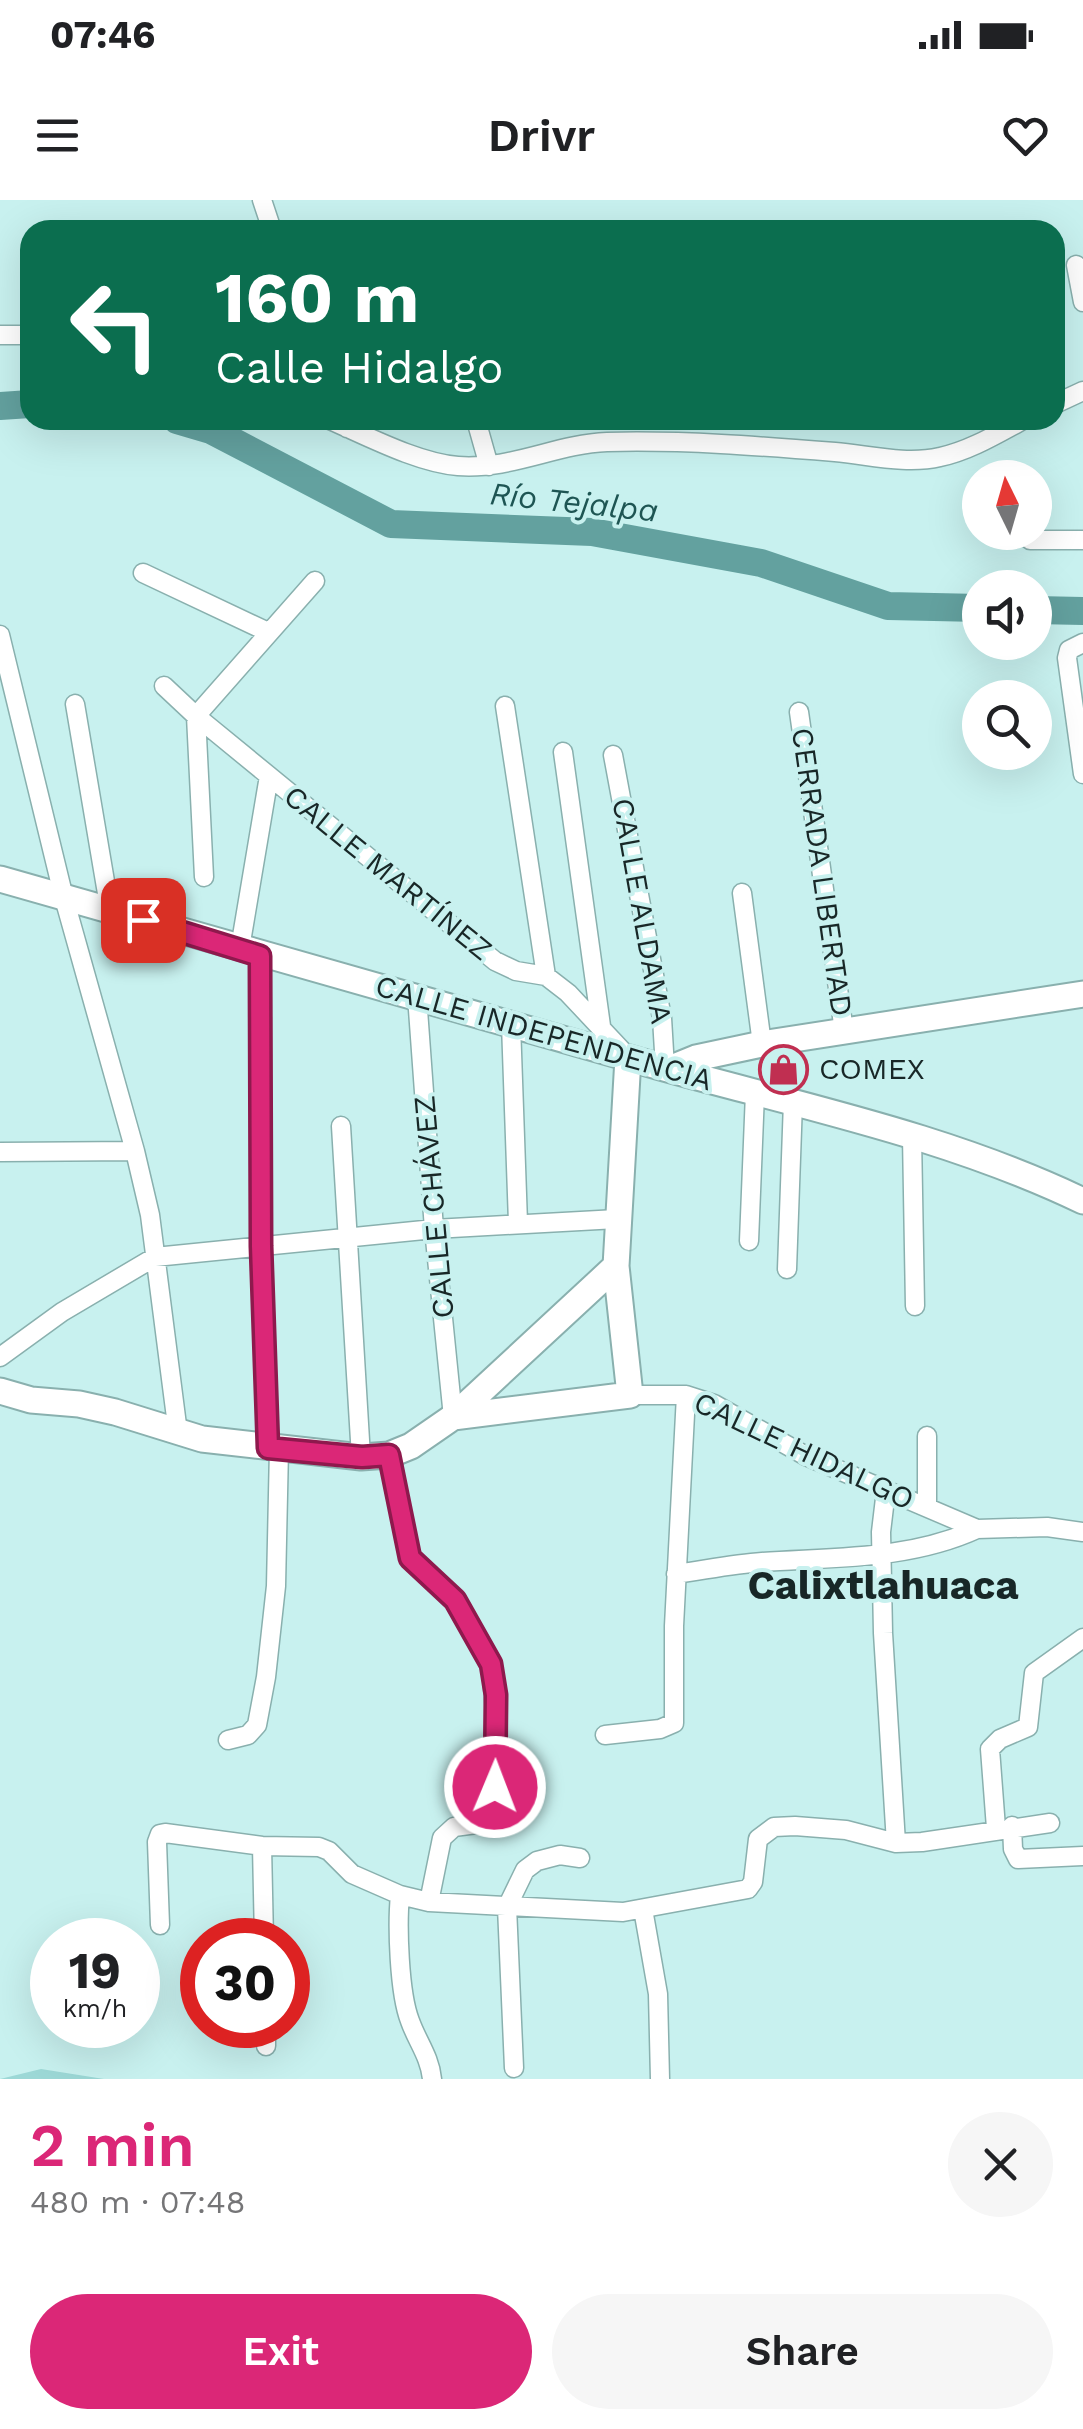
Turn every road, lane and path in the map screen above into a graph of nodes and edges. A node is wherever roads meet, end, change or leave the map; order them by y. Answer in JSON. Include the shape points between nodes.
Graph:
{"nodes":[{"id":1,"x":1076,"y":265,"type":"dead end"},
{"id":2,"x":1083,"y":302,"type":"edge"},
{"id":3,"x":355,"y":430,"type":"edge"},
{"id":4,"x":479,"y":430,"type":"edge"},
{"id":5,"x":1003,"y":430,"type":"edge"},
{"id":6,"x":489,"y":466,"type":"junction"},
{"id":7,"x":1052,"y":540,"type":"edge"},
{"id":8,"x":1083,"y":540,"type":"edge"},
{"id":9,"x":143,"y":572,"type":"dead end"},
{"id":10,"x":314,"y":581,"type":"dead end"},
{"id":11,"x":268,"y":632,"type":"junction"},
{"id":12,"x":0,"y":635,"type":"edge"},
{"id":13,"x":1083,"y":644,"type":"edge"},
{"id":14,"x":164,"y":686,"type":"dead end"},
{"id":15,"x":74,"y":704,"type":"dead end"},
{"id":16,"x":505,"y":706,"type":"dead end"},
{"id":17,"x":799,"y":712,"type":"dead end"},
{"id":18,"x":196,"y":716,"type":"junction"},
{"id":19,"x":562,"y":752,"type":"dead end"},
{"id":20,"x":613,"y":756,"type":"dead end"},
{"id":21,"x":1083,"y":774,"type":"edge"},
{"id":22,"x":269,"y":776,"type":"junction"},
{"id":23,"x":204,"y":877,"type":"dead end"},
{"id":24,"x":0,"y":879,"type":"edge"},
{"id":25,"x":742,"y":893,"type":"dead end"},
{"id":26,"x":64,"y":898,"type":"junction"},
{"id":27,"x":110,"y":911,"type":"junction"},
{"id":28,"x":250,"y":952,"type":"junction"},
{"id":29,"x":546,"y":976,"type":"junction"},
{"id":30,"x":1083,"y":994,"type":"edge"},
{"id":31,"x":417,"y":996,"type":"junction"},
{"id":32,"x":512,"y":1024,"type":"junction"},
{"id":33,"x":601,"y":1026,"type":"junction"},
{"id":34,"x":844,"y":1031,"type":"junction"},
{"id":35,"x":762,"y":1044,"type":"junction"},
{"id":36,"x":628,"y":1058,"type":"junction"},
{"id":37,"x":667,"y":1068,"type":"junction"},
{"id":38,"x":754,"y":1092,"type":"junction"},
{"id":39,"x":794,"y":1102,"type":"junction"},
{"id":40,"x":341,"y":1126,"type":"dead end"},
{"id":41,"x":912,"y":1136,"type":"junction"},
{"id":42,"x":136,"y":1151,"type":"junction"},
{"id":43,"x":0,"y":1152,"type":"edge"},
{"id":44,"x":1083,"y":1200,"type":"edge"},
{"id":45,"x":618,"y":1219,"type":"junction"},
{"id":46,"x":518,"y":1224,"type":"junction"},
{"id":47,"x":434,"y":1229,"type":"junction"},
{"id":48,"x":350,"y":1240,"type":"junction"},
{"id":49,"x":748,"y":1241,"type":"dead end"},
{"id":50,"x":261,"y":1246,"type":"junction"},
{"id":51,"x":155,"y":1258,"type":"junction"},
{"id":52,"x":616,"y":1266,"type":"junction"},
{"id":53,"x":787,"y":1270,"type":"dead end"},
{"id":54,"x":915,"y":1306,"type":"dead end"},
{"id":55,"x":0,"y":1357,"type":"edge"},
{"id":56,"x":0,"y":1391,"type":"edge"},
{"id":57,"x":630,"y":1395,"type":"junction"},
{"id":58,"x":686,"y":1395,"type":"junction"},
{"id":59,"x":453,"y":1417,"type":"junction"},
{"id":60,"x":178,"y":1433,"type":"junction"},
{"id":61,"x":928,"y":1436,"type":"dead end"},
{"id":62,"x":274,"y":1448,"type":"junction"},
{"id":63,"x":389,"y":1455,"type":"junction"},
{"id":64,"x":362,"y":1457,"type":"junction"},
{"id":65,"x":886,"y":1490,"type":"junction"},
{"id":66,"x":928,"y":1508,"type":"junction"},
{"id":67,"x":977,"y":1529,"type":"junction"},
{"id":68,"x":1083,"y":1532,"type":"edge"},
{"id":69,"x":881,"y":1554,"type":"junction"},
{"id":70,"x":676,"y":1574,"type":"junction"},
{"id":71,"x":1083,"y":1638,"type":"edge"},
{"id":72,"x":605,"y":1734,"type":"dead end"},
{"id":73,"x":228,"y":1740,"type":"dead end"},
{"id":74,"x":1050,"y":1822,"type":"dead end"},
{"id":75,"x":1004,"y":1827,"type":"junction"},
{"id":76,"x":896,"y":1843,"type":"junction"},
{"id":77,"x":262,"y":1846,"type":"junction"},
{"id":78,"x":1083,"y":1856,"type":"edge"},
{"id":79,"x":580,"y":1858,"type":"dead end"},
{"id":80,"x":400,"y":1895,"type":"junction"},
{"id":81,"x":430,"y":1902,"type":"junction"},
{"id":82,"x":507,"y":1907,"type":"junction"},
{"id":83,"x":644,"y":1909,"type":"junction"},
{"id":84,"x":160,"y":1918,"type":"edge"},
{"id":85,"x":264,"y":1918,"type":"edge"},
{"id":86,"x":514,"y":2068,"type":"dead end"},
{"id":87,"x":432,"y":2079,"type":"edge"},
{"id":88,"x":660,"y":2079,"type":"edge"}],
"edges":[{"from":1,"to":2,"type":"street"},
{"from":3,"to":6,"type":"street","via":[[445,464]]},
{"from":4,"to":6,"type":"street"},
{"from":5,"to":6,"type":"street","via":[[937,458],[611,442]]},
{"from":7,"to":8,"type":"street"},
{"from":9,"to":11,"type":"street"},
{"from":10,"to":11,"type":"street"},
{"from":11,"to":18,"type":"street"},
{"from":12,"to":26,"type":"street"},
{"from":13,"to":21,"type":"street","via":[[1067,658]]},
{"from":14,"to":18,"type":"street","name":"CALLE MARTÍNEZ"},
{"from":15,"to":27,"type":"street"},
{"from":16,"to":29,"type":"street"},
{"from":17,"to":34,"type":"street","name":"CERRADA LIBERTAD"},
{"from":18,"to":22,"type":"street","name":"CALLE MARTÍNEZ"},
{"from":18,"to":23,"type":"street"},
{"from":19,"to":33,"type":"street"},
{"from":20,"to":37,"type":"street","name":"CALLE ALDAMA"},
{"from":22,"to":28,"type":"street"},
{"from":22,"to":29,"type":"street","name":"CALLE MARTÍNEZ","via":[[496,961]]},
{"from":24,"to":26,"type":"main road","name":"CALLE INDEPENDENCIA"},
{"from":25,"to":35,"type":"street"},
{"from":26,"to":27,"type":"main road","name":"CALLE INDEPENDENCIA"},
{"from":26,"to":42,"type":"street"},
{"from":27,"to":28,"type":"main road","name":"CALLE INDEPENDENCIA"},
{"from":28,"to":31,"type":"main road","name":"CALLE INDEPENDENCIA"},
{"from":28,"to":50,"type":"street"},
{"from":29,"to":33,"type":"street","name":"CALLE MARTÍNEZ"},
{"from":30,"to":34,"type":"main road"},
{"from":31,"to":32,"type":"main road","name":"CALLE INDEPENDENCIA"},
{"from":31,"to":47,"type":"street","name":"CALLE CHÁVEZ"},
{"from":32,"to":36,"type":"main road","name":"CALLE INDEPENDENCIA"},
{"from":32,"to":46,"type":"street"},
{"from":33,"to":36,"type":"street","name":"CALLE MARTÍNEZ"},
{"from":34,"to":35,"type":"main road"},
{"from":35,"to":37,"type":"main road"},
{"from":36,"to":37,"type":"main road","name":"CALLE INDEPENDENCIA"},
{"from":36,"to":45,"type":"main road"},
{"from":37,"to":38,"type":"main road","name":"CALLE INDEPENDENCIA"},
{"from":38,"to":39,"type":"main road","name":"CALLE INDEPENDENCIA"},
{"from":38,"to":49,"type":"street"},
{"from":39,"to":41,"type":"main road","name":"CALLE INDEPENDENCIA"},
{"from":39,"to":53,"type":"street"},
{"from":40,"to":48,"type":"street"},
{"from":41,"to":44,"type":"main road","name":"CALLE INDEPENDENCIA"},
{"from":41,"to":54,"type":"street"},
{"from":42,"to":43,"type":"street"},
{"from":42,"to":51,"type":"street"},
{"from":45,"to":46,"type":"street"},
{"from":45,"to":52,"type":"main road"},
{"from":46,"to":47,"type":"street"},
{"from":47,"to":48,"type":"street"},
{"from":47,"to":59,"type":"street","name":"CALLE CHÁVEZ"},
{"from":48,"to":50,"type":"street"},
{"from":48,"to":64,"type":"street"},
{"from":50,"to":51,"type":"street"},
{"from":50,"to":62,"type":"street"},
{"from":51,"to":55,"type":"street"},
{"from":51,"to":60,"type":"street"},
{"from":52,"to":57,"type":"main road"},
{"from":52,"to":59,"type":"main road"},
{"from":56,"to":60,"type":"main road","name":"CALLE HIDALGO","via":[[115,1412]]},
{"from":57,"to":58,"type":"street","name":"CALLE HIDALGO"},
{"from":57,"to":59,"type":"main road","name":"CALLE HIDALGO"},
{"from":58,"to":65,"type":"street","name":"CALLE HIDALGO"},
{"from":58,"to":70,"type":"street"},
{"from":59,"to":63,"type":"main road","name":"CALLE HIDALGO"},
{"from":60,"to":62,"type":"main road","name":"CALLE HIDALGO"},
{"from":61,"to":66,"type":"street"},
{"from":62,"to":64,"type":"main road","name":"CALLE HIDALGO"},
{"from":62,"to":73,"type":"street","via":[[276,1586],[266,1677],[256,1726]]},
{"from":63,"to":64,"type":"main road","name":"CALLE HIDALGO"},
{"from":63,"to":81,"type":"street","via":[[410,1558],[455,1600],[494,1676],[492,1813],[484,1824],[454,1826],[442,1838]]},
{"from":65,"to":66,"type":"street","name":"CALLE HIDALGO"},
{"from":65,"to":69,"type":"street"},
{"from":66,"to":67,"type":"street","name":"CALLE HIDALGO"},
{"from":67,"to":68,"type":"street","name":"CALLE HIDALGO"},
{"from":67,"to":69,"type":"street","via":[[934,1546]]},
{"from":69,"to":70,"type":"street"},
{"from":69,"to":76,"type":"street"},
{"from":70,"to":72,"type":"street","via":[[674,1723]]},
{"from":71,"to":75,"type":"street","via":[[1034,1673],[1028,1727],[990,1750]]},
{"from":74,"to":75,"type":"street"},
{"from":75,"to":76,"type":"street"},
{"from":75,"to":78,"type":"street","via":[[1018,1859]]},
{"from":76,"to":83,"type":"street","via":[[846,1830],[774,1827],[758,1838],[748,1889]]},
{"from":77,"to":80,"type":"street","via":[[319,1847],[352,1874]]},
{"from":77,"to":84,"type":"street","via":[[160,1834]]},
{"from":77,"to":85,"type":"street"},
{"from":79,"to":82,"type":"street","via":[[537,1861]]},
{"from":80,"to":81,"type":"street"},
{"from":80,"to":87,"type":"street","via":[[397,1926],[408,2016]]},
{"from":81,"to":82,"type":"street"},
{"from":82,"to":83,"type":"street"},
{"from":82,"to":86,"type":"street"},
{"from":83,"to":88,"type":"street","via":[[658,1994]]}]}
